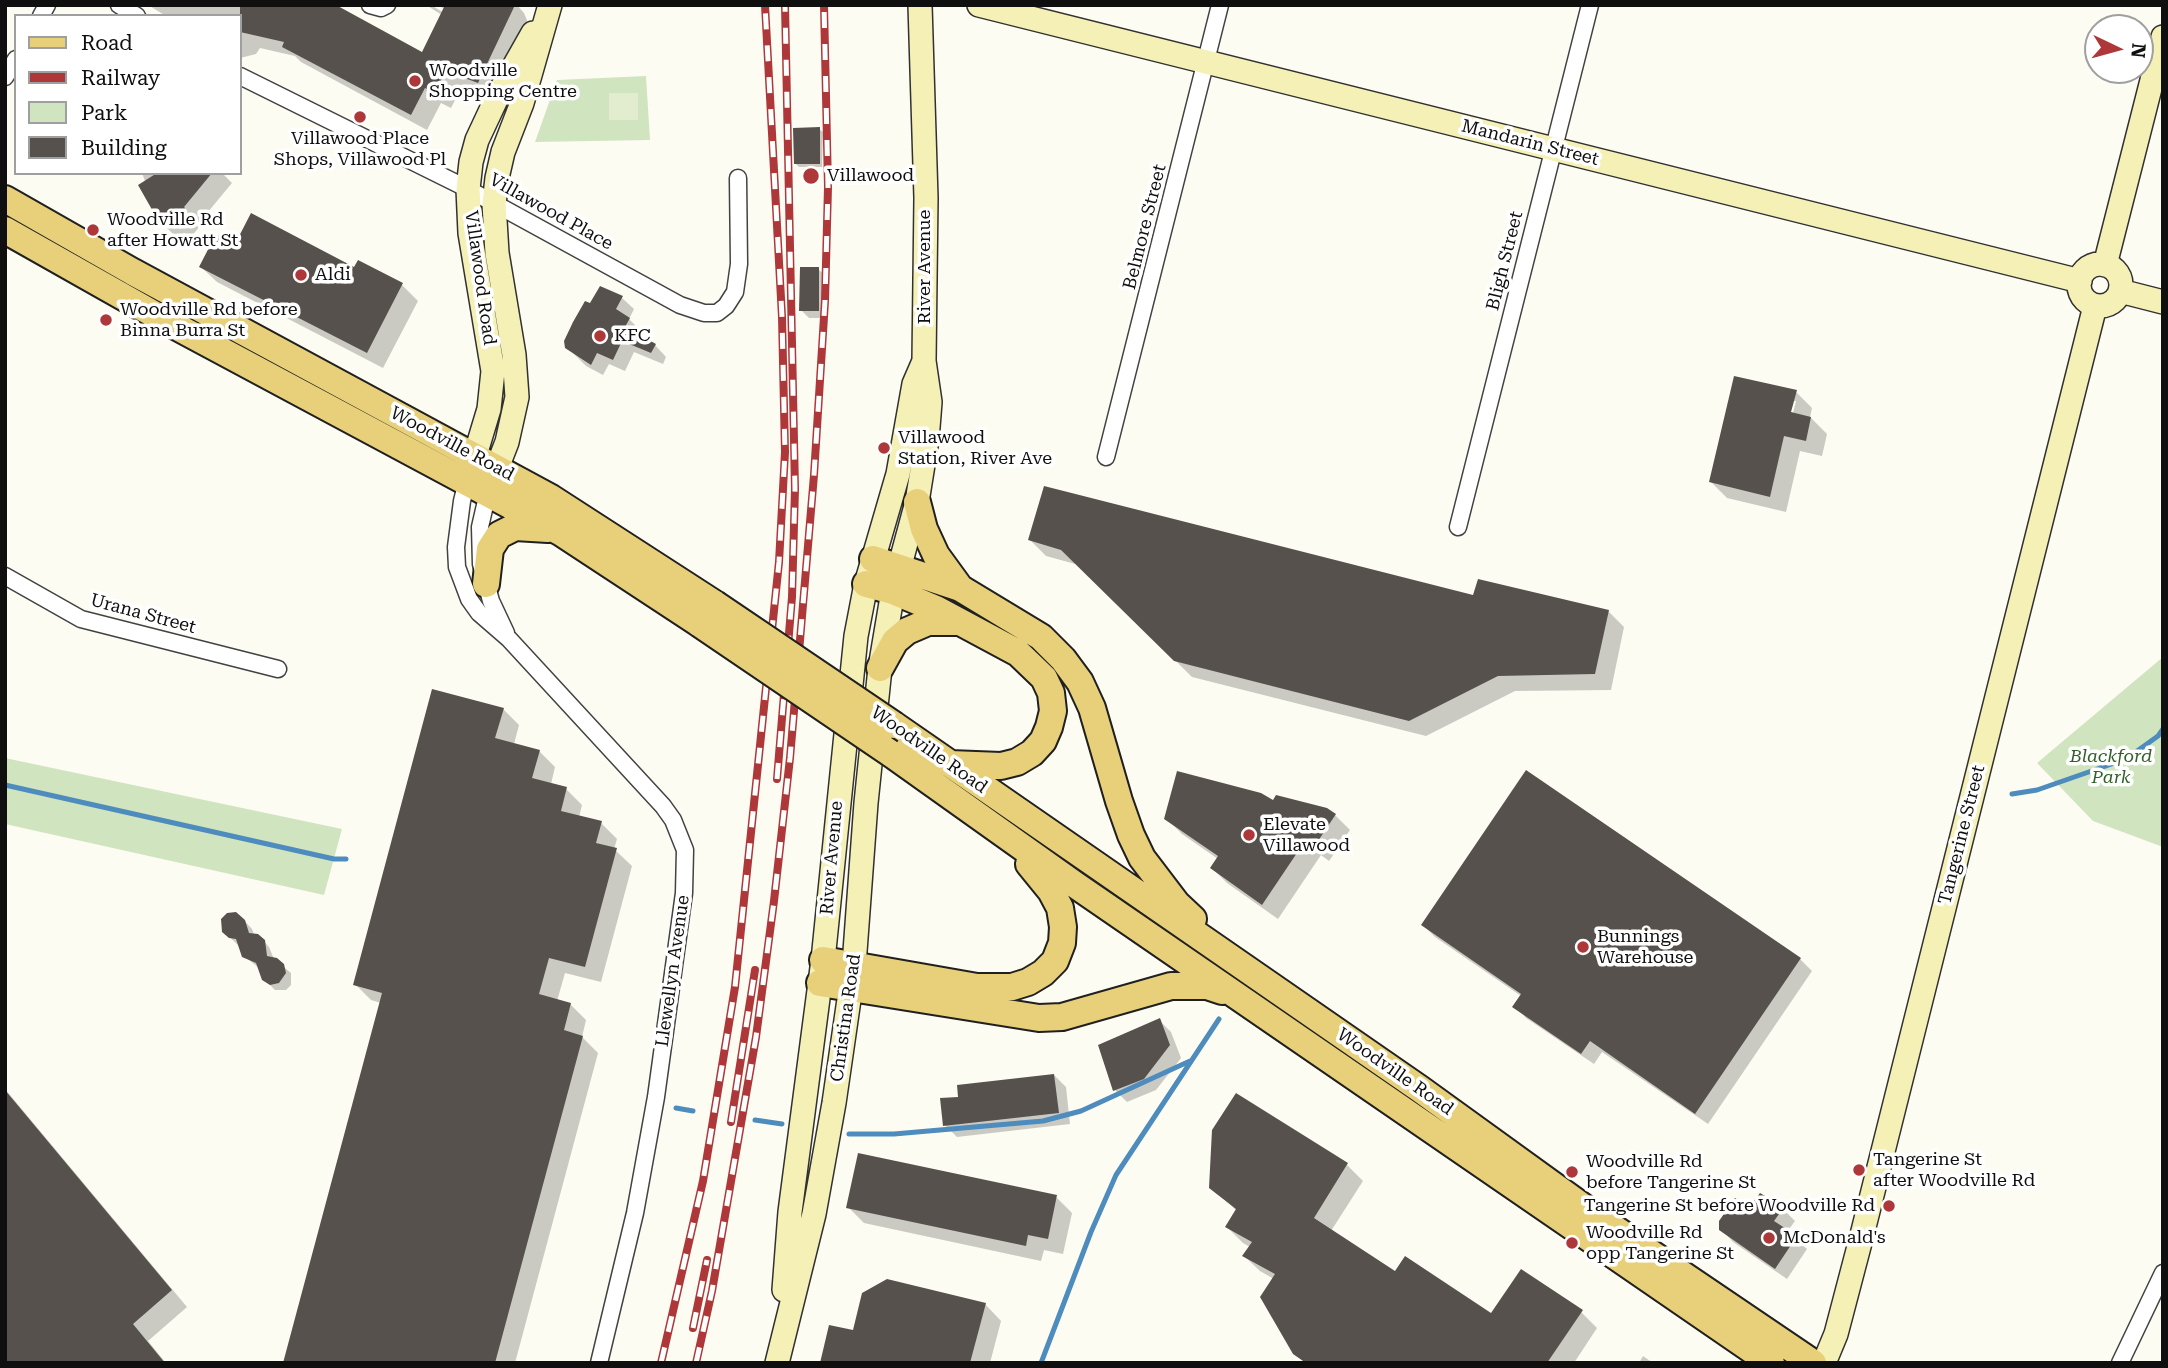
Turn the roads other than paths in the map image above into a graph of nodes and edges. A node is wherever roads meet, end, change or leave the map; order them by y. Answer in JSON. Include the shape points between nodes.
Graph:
{"nodes":[{"id":1,"x":118,"y":5,"type":"edge"},
{"id":2,"x":370,"y":5,"type":"edge"},
{"id":3,"x":387,"y":5,"type":"edge"},
{"id":4,"x":549,"y":5,"type":"edge"},
{"id":5,"x":920,"y":5,"type":"edge"},
{"id":6,"x":979,"y":5,"type":"edge"},
{"id":7,"x":1220,"y":5,"type":"edge"},
{"id":8,"x":1590,"y":5,"type":"edge"},
{"id":9,"x":134,"y":14,"type":"edge"},
{"id":10,"x":2163,"y":37,"type":"edge"},
{"id":11,"x":14,"y":62,"type":"edge"},
{"id":12,"x":1206,"y":62,"type":"junction"},
{"id":13,"x":242,"y":77,"type":"edge"},
{"id":14,"x":5,"y":78,"type":"edge"},
{"id":15,"x":1554,"y":149,"type":"junction"},
{"id":16,"x":738,"y":178,"type":"dead end"},
{"id":17,"x":468,"y":189,"type":"junction"},
{"id":18,"x":5,"y":199,"type":"edge"},
{"id":19,"x":494,"y":204,"type":"junction"},
{"id":20,"x":5,"y":230,"type":"edge"},
{"id":21,"x":2105,"y":265,"type":"junction"},
{"id":22,"x":2080,"y":281,"type":"junction"},
{"id":23,"x":2120,"y":291,"type":"junction"},
{"id":24,"x":2163,"y":302,"type":"edge"},
{"id":25,"x":2095,"y":306,"type":"junction"},
{"id":26,"x":923,"y":362,"type":"junction"},
{"id":27,"x":1106,"y":457,"type":"dead end"},
{"id":28,"x":486,"y":461,"type":"junction"},
{"id":29,"x":478,"y":487,"type":"junction"},
{"id":30,"x":917,"y":502,"type":"junction"},
{"id":31,"x":1458,"y":527,"type":"dead end"},
{"id":32,"x":560,"y":532,"type":"junction"},
{"id":33,"x":869,"y":571,"type":"junction"},
{"id":34,"x":5,"y":576,"type":"edge"},
{"id":35,"x":897,"y":579,"type":"junction"},
{"id":36,"x":485,"y":584,"type":"junction"},
{"id":37,"x":960,"y":588,"type":"junction"},
{"id":38,"x":708,"y":614,"type":"junction"},
{"id":39,"x":960,"y":622,"type":"junction"},
{"id":40,"x":509,"y":639,"type":"junction"},
{"id":41,"x":880,"y":668,"type":"junction"},
{"id":42,"x":278,"y":669,"type":"dead end"},
{"id":43,"x":950,"y":764,"type":"junction"},
{"id":44,"x":998,"y":830,"type":"junction"},
{"id":45,"x":1244,"y":967,"type":"junction"},
{"id":46,"x":822,"y":972,"type":"junction"},
{"id":47,"x":853,"y":976,"type":"junction"},
{"id":48,"x":1240,"y":998,"type":"junction"},
{"id":49,"x":2163,"y":1273,"type":"edge"},
{"id":50,"x":778,"y":1362,"type":"edge"},
{"id":51,"x":599,"y":1363,"type":"edge"},
{"id":52,"x":1771,"y":1363,"type":"edge"},
{"id":53,"x":1813,"y":1363,"type":"edge"},
{"id":54,"x":1824,"y":1363,"type":"edge"},
{"id":55,"x":2120,"y":1363,"type":"edge"}],
"edges":[{"from":1,"to":9,"type":"street"},
{"from":2,"to":3,"type":"street"},
{"from":4,"to":17,"type":"street","name":"Villawood Road","via":[[477,140]]},
{"from":4,"to":19,"type":"street","name":"Villawood Road","via":[[503,152]]},
{"from":5,"to":26,"type":"street","name":"River Avenue","via":[[926,198]]},
{"from":6,"to":12,"type":"street","name":"Mandarin Street"},
{"from":7,"to":12,"type":"street","name":"Belmore Street"},
{"from":8,"to":15,"type":"street","name":"Bligh Street"},
{"from":10,"to":21,"type":"street"},
{"from":11,"to":14,"type":"street"},
{"from":12,"to":15,"type":"street","name":"Mandarin Street"},
{"from":12,"to":27,"type":"street","name":"Belmore Street"},
{"from":13,"to":17,"type":"street","name":"Villawood Place"},
{"from":15,"to":22,"type":"street","name":"Mandarin Street"},
{"from":15,"to":31,"type":"street","name":"Bligh Street"},
{"from":16,"to":19,"type":"street","name":"Villawood Place","via":[[739,264],[734,292],[717,313],[680,305]]},
{"from":17,"to":19,"type":"street","name":"Villawood Place"},
{"from":17,"to":28,"type":"street","name":"Villawood Road","via":[[470,233],[493,371]]},
{"from":18,"to":28,"type":"main road","name":"Woodville Road"},
{"from":19,"to":28,"type":"street","name":"Villawood Road","via":[[517,397],[507,442]]},
{"from":20,"to":29,"type":"main road","name":"Woodville Road"},
{"from":21,"to":22,"type":"street","via":[[2089,268]]},
{"from":21,"to":23,"type":"street","via":[[2118,274]]},
{"from":22,"to":25,"type":"street","via":[[2080,292]]},
{"from":23,"to":24,"type":"street"},
{"from":23,"to":25,"type":"street","via":[[2109,304]]},
{"from":25,"to":54,"type":"street","name":"Tangerine Street","via":[[1856,1260]]},
{"from":26,"to":30,"type":"street","name":"River Avenue","via":[[930,402]]},
{"from":26,"to":33,"type":"street","name":"River Avenue","via":[[914,384],[898,474]]},
{"from":28,"to":29,"type":"street","name":"Villawood Road"},
{"from":28,"to":38,"type":"main road","name":"Woodville Road","via":[[551,498]]},
{"from":29,"to":32,"type":"main road","name":"Woodville Road"},
{"from":29,"to":36,"type":"street","name":"Llewellyn Avenue"},
{"from":29,"to":40,"type":"street","name":"Llewellyn Avenue","via":[[458,524],[457,567],[479,613]]},
{"from":30,"to":35,"type":"street","name":"River Avenue"},
{"from":30,"to":37,"type":"main road","via":[[936,555]]},
{"from":32,"to":36,"type":"main road","via":[[524,526],[507,529],[491,549]]},
{"from":32,"to":38,"type":"main road","name":"Woodville Road"},
{"from":33,"to":35,"type":"main road"},
{"from":33,"to":46,"type":"street","name":"River Avenue","via":[[852,664]]},
{"from":34,"to":42,"type":"street","name":"Urana Street","via":[[81,619]]},
{"from":35,"to":37,"type":"main road"},
{"from":35,"to":39,"type":"main road"},
{"from":35,"to":41,"type":"street","name":"River Avenue"},
{"from":36,"to":40,"type":"street","name":"Llewellyn Avenue"},
{"from":37,"to":45,"type":"main road","via":[[1041,637],[1063,659],[1092,708],[1142,858],[1177,904]]},
{"from":38,"to":43,"type":"main road","name":"Woodville Road","bridge":true,"via":[[894,725]]},
{"from":38,"to":44,"type":"main road","name":"Woodville Road","bridge":true,"via":[[890,754]]},
{"from":39,"to":41,"type":"main road","via":[[928,622],[907,631],[895,641]]},
{"from":39,"to":43,"type":"main road","via":[[1031,664],[1044,678],[1053,711],[1043,741],[1017,762],[1001,766]]},
{"from":40,"to":51,"type":"street","name":"Llewellyn Avenue","via":[[663,806],[685,850],[684,893],[656,1097],[635,1213]]},
{"from":41,"to":47,"type":"street","name":"Christina Road"},
{"from":43,"to":45,"type":"main road","name":"Woodville Road"},
{"from":44,"to":47,"type":"main road","via":[[1038,873],[1060,908],[1062,943],[1055,961],[1043,973],[1012,987]]},
{"from":44,"to":48,"type":"main road","name":"Woodville Road"},
{"from":45,"to":53,"type":"main road","name":"Woodville Road"},
{"from":46,"to":47,"type":"main road"},
{"from":46,"to":50,"type":"street","name":"River Avenue","via":[[790,1212]]},
{"from":47,"to":48,"type":"main road","via":[[1039,1018],[1089,1011],[1171,986],[1207,986]]},
{"from":47,"to":50,"type":"street","name":"Christina Road","via":[[814,1214]]},
{"from":48,"to":52,"type":"main road","name":"Woodville Road"},
{"from":49,"to":55,"type":"street"}]}
